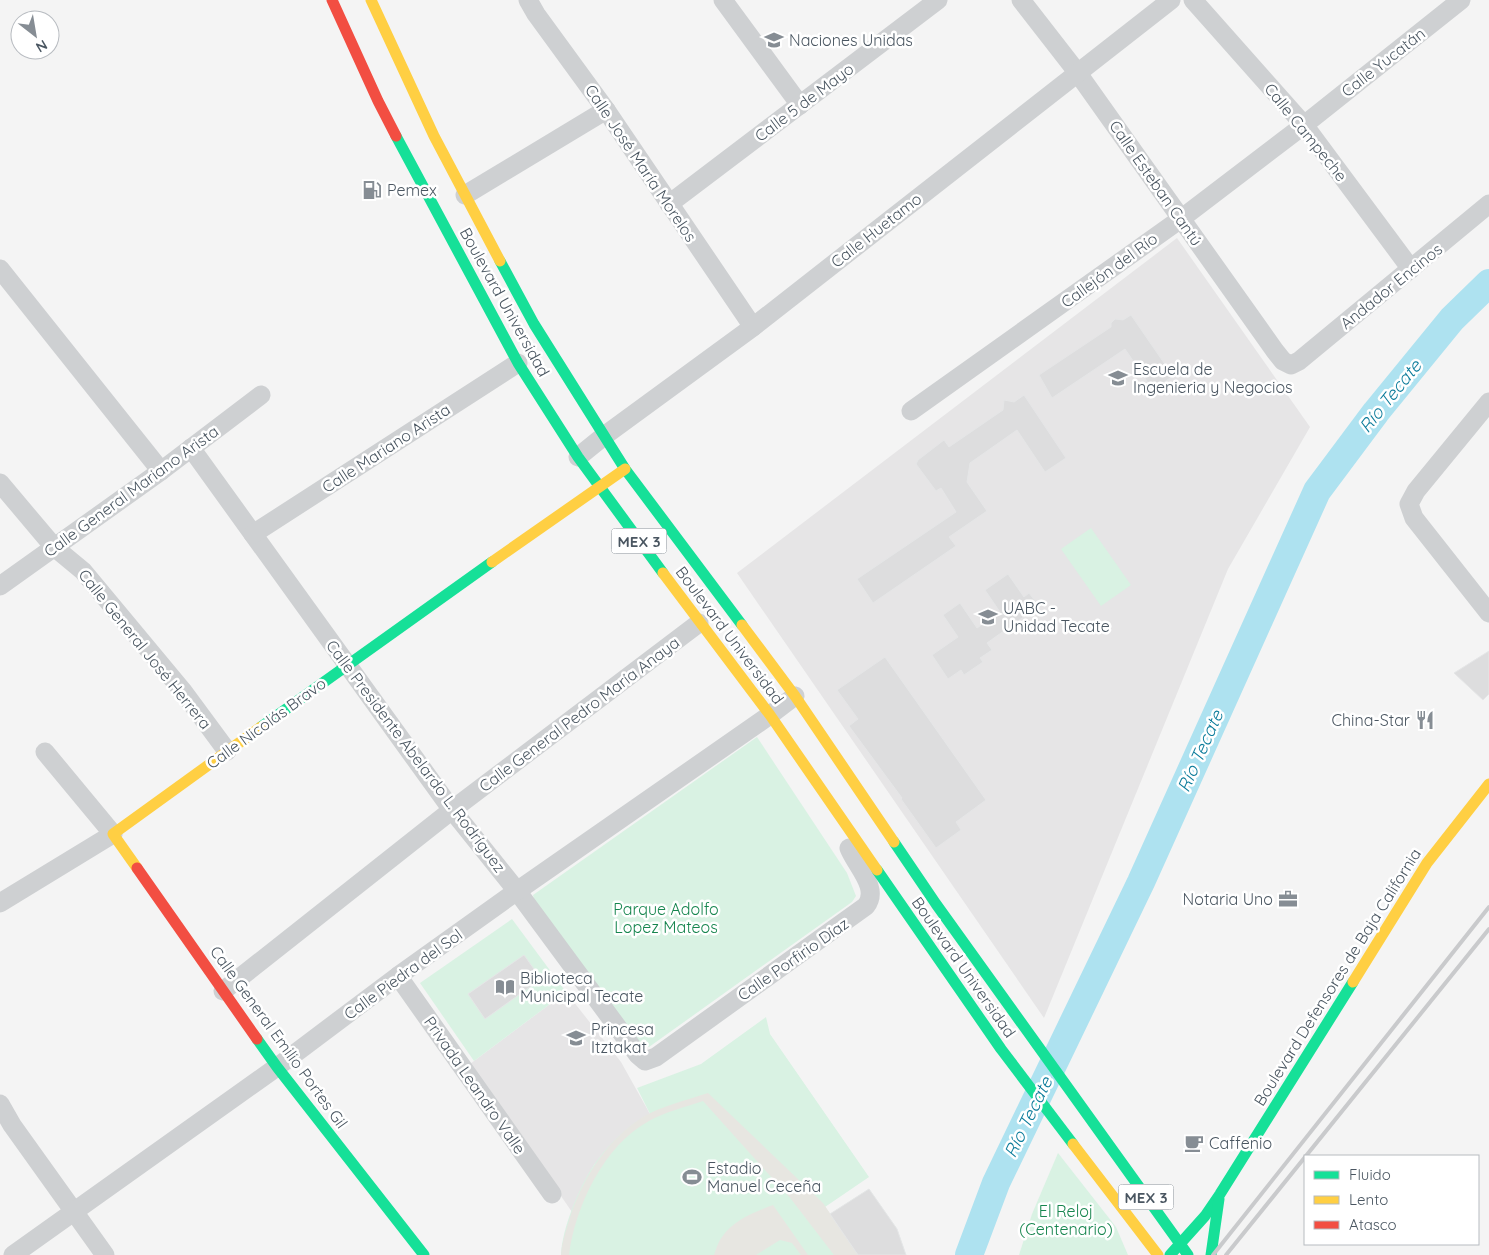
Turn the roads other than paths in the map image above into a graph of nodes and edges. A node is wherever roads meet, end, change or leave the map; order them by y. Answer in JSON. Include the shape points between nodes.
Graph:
{"nodes":[{"id":1,"x":332,"y":0,"type":"edge"},
{"id":2,"x":370,"y":0,"type":"edge"},
{"id":3,"x":528,"y":0,"type":"edge"},
{"id":4,"x":723,"y":0,"type":"edge"},
{"id":5,"x":938,"y":0,"type":"edge"},
{"id":6,"x":1021,"y":0,"type":"edge"},
{"id":7,"x":1171,"y":0,"type":"edge"},
{"id":8,"x":1193,"y":0,"type":"edge"},
{"id":9,"x":1461,"y":0,"type":"edge"},
{"id":10,"x":1077,"y":72,"type":"junction"},
{"id":11,"x":389,"y":96,"type":"dead end"},
{"id":12,"x":378,"y":101,"type":"junction"},
{"id":13,"x":405,"y":101,"type":"dead end"},
{"id":14,"x":800,"y":105,"type":"junction"},
{"id":15,"x":606,"y":110,"type":"junction"},
{"id":16,"x":1304,"y":125,"type":"junction"},
{"id":17,"x":434,"y":136,"type":"junction"},
{"id":18,"x":465,"y":195,"type":"junction"},
{"id":19,"x":669,"y":204,"type":"junction"},
{"id":20,"x":1489,"y":204,"type":"edge"},
{"id":21,"x":1182,"y":218,"type":"junction"},
{"id":22,"x":0,"y":269,"type":"edge"},
{"id":23,"x":1411,"y":270,"type":"junction"},
{"id":24,"x":753,"y":327,"type":"junction"},
{"id":25,"x":518,"y":363,"type":"junction"},
{"id":26,"x":1291,"y":364,"type":"joint"},
{"id":27,"x":261,"y":395,"type":"dead end"},
{"id":28,"x":1489,"y":402,"type":"edge"},
{"id":29,"x":911,"y":411,"type":"dead end"},
{"id":30,"x":604,"y":436,"type":"junction"},
{"id":31,"x":191,"y":448,"type":"junction"},
{"id":32,"x":578,"y":457,"type":"junction"},
{"id":33,"x":625,"y":469,"type":"junction"},
{"id":34,"x":161,"y":471,"type":"junction"},
{"id":35,"x":0,"y":483,"type":"edge"},
{"id":36,"x":600,"y":488,"type":"junction"},
{"id":37,"x":253,"y":534,"type":"junction"},
{"id":38,"x":54,"y":547,"type":"junction"},
{"id":39,"x":0,"y":586,"type":"edge"},
{"id":40,"x":1489,"y":612,"type":"edge"},
{"id":41,"x":699,"y":623,"type":"junction"},
{"id":42,"x":347,"y":664,"type":"junction"},
{"id":43,"x":795,"y":696,"type":"junction"},
{"id":44,"x":770,"y":715,"type":"junction"},
{"id":45,"x":227,"y":751,"type":"junction"},
{"id":46,"x":45,"y":752,"type":"dead end"},
{"id":47,"x":1488,"y":786,"type":"edge"},
{"id":48,"x":452,"y":810,"type":"junction"},
{"id":49,"x":846,"y":823,"type":"junction"},
{"id":50,"x":113,"y":834,"type":"junction"},
{"id":51,"x":517,"y":891,"type":"junction"},
{"id":52,"x":0,"y":903,"type":"edge"},
{"id":53,"x":398,"y":976,"type":"junction"},
{"id":54,"x":223,"y":991,"type":"junction"},
{"id":55,"x":645,"y":1061,"type":"joint"},
{"id":56,"x":277,"y":1068,"type":"junction"},
{"id":57,"x":0,"y":1104,"type":"edge"},
{"id":58,"x":552,"y":1194,"type":"dead end"},
{"id":59,"x":1220,"y":1194,"type":"junction"},
{"id":60,"x":73,"y":1211,"type":"junction"},
{"id":61,"x":1179,"y":1244,"type":"junction"},
{"id":62,"x":13,"y":1255,"type":"edge"},
{"id":63,"x":105,"y":1255,"type":"edge"},
{"id":64,"x":424,"y":1255,"type":"edge"},
{"id":65,"x":1158,"y":1255,"type":"edge"},
{"id":66,"x":1170,"y":1255,"type":"edge"},
{"id":67,"x":1188,"y":1255,"type":"edge"},
{"id":68,"x":1211,"y":1255,"type":"edge"}],
"edges":[{"from":1,"to":12,"type":"main road","name":"Boulevard Universidad","number":"MEX 3"},
{"from":2,"to":17,"type":"main road","name":"Boulevard Universidad","number":"MEX 3"},
{"from":3,"to":15,"type":"street","name":"Calle José María Morelos"},
{"from":4,"to":14,"type":"street"},
{"from":5,"to":14,"type":"street","name":"Calle 5 de Mayo"},
{"from":6,"to":10,"type":"street","name":"Calle Esteban Cantú"},
{"from":7,"to":10,"type":"street","name":"Calle Huetamo"},
{"from":8,"to":16,"type":"street","name":"Calle Campeche"},
{"from":9,"to":16,"type":"street","name":"Calle Yucatán"},
{"from":10,"to":21,"type":"street","name":"Calle Esteban Cantú"},
{"from":10,"to":24,"type":"street","name":"Calle Huetamo"},
{"from":11,"to":12,"type":"main road"},
{"from":12,"to":25,"type":"main road","name":"Boulevard Universidad","number":"MEX 3"},
{"from":13,"to":17,"type":"main road"},
{"from":14,"to":19,"type":"street","name":"Calle 5 de Mayo"},
{"from":15,"to":18,"type":"street"},
{"from":15,"to":19,"type":"street","name":"Calle José María Morelos"},
{"from":16,"to":21,"type":"street","name":"Callejón del Río"},
{"from":16,"to":23,"type":"street","name":"Calle Campeche"},
{"from":17,"to":18,"type":"main road","name":"Boulevard Universidad","number":"MEX 3"},
{"from":18,"to":30,"type":"main road","name":"Boulevard Universidad","number":"MEX 3","via":[[534,324]]},
{"from":19,"to":24,"type":"street","name":"Calle José María Morelos"},
{"from":20,"to":23,"type":"street","name":"Andador Encinos"},
{"from":21,"to":26,"type":"street","name":"Calle Esteban Cantú","via":[[1274,351]]},
{"from":21,"to":29,"type":"street","name":"Callejón del Río"},
{"from":22,"to":34,"type":"street"},
{"from":23,"to":26,"type":"street","name":"Andador Encinos","via":[[1299,361]]},
{"from":24,"to":30,"type":"street","name":"Calle Huetamo"},
{"from":25,"to":32,"type":"main road","name":"Boulevard Universidad","number":"MEX 3"},
{"from":25,"to":37,"type":"street","name":"Calle Mariano Arista"},
{"from":27,"to":31,"type":"street","name":"Calle General Mariano Arista"},
{"from":28,"to":40,"type":"street","via":[[1416,491],[1409,504],[1414,518]]},
{"from":30,"to":32,"type":"street","name":"Calle Huetamo"},
{"from":30,"to":33,"type":"main road","name":"Boulevard Universidad","number":"MEX 3"},
{"from":31,"to":34,"type":"street","name":"Calle General Mariano Arista"},
{"from":31,"to":37,"type":"street","name":"Calle Presidente Abelardo L. Rodríguez"},
{"from":32,"to":36,"type":"main road","name":"Boulevard Universidad","number":"MEX 3"},
{"from":33,"to":36,"type":"main road","name":"Calle Nicolás Bravo"},
{"from":33,"to":43,"type":"main road","name":"Boulevard Universidad","number":"MEX 3"},
{"from":34,"to":38,"type":"street","name":"Calle General Mariano Arista"},
{"from":35,"to":38,"type":"street","name":"Calle General José Herrera"},
{"from":36,"to":41,"type":"main road","name":"Boulevard Universidad","number":"MEX 3"},
{"from":36,"to":42,"type":"main road","name":"Calle Nicolás Bravo"},
{"from":37,"to":42,"type":"street","name":"Calle Presidente Abelardo L. Rodríguez"},
{"from":38,"to":39,"type":"street","name":"Calle General Mariano Arista"},
{"from":38,"to":45,"type":"street","name":"Calle General José Herrera","via":[[83,571],[182,690]]},
{"from":41,"to":44,"type":"main road","name":"Boulevard Universidad","number":"MEX 3"},
{"from":41,"to":48,"type":"street","name":"Calle General Pedro María Anaya"},
{"from":42,"to":45,"type":"main road","name":"Calle Nicolás Bravo"},
{"from":42,"to":48,"type":"street","name":"Calle Presidente Abelardo L. Rodríguez"},
{"from":43,"to":44,"type":"street","name":"Calle Piedra del Sol"},
{"from":43,"to":61,"type":"main road","name":"Boulevard Universidad","number":"MEX 3","via":[[936,904]]},
{"from":44,"to":49,"type":"main road","name":"Boulevard Universidad","number":"MEX 3"},
{"from":44,"to":51,"type":"street","name":"Calle Piedra del Sol"},
{"from":45,"to":50,"type":"main road","name":"Calle Nicolás Bravo"},
{"from":46,"to":50,"type":"street"},
{"from":47,"to":59,"type":"main road","name":"Boulevard Defensores de Baja California","via":[[1427,863]]},
{"from":48,"to":51,"type":"street","name":"Calle Presidente Abelardo L. Rodríguez"},
{"from":48,"to":54,"type":"street","name":"Calle General Pedro María Anaya"},
{"from":49,"to":55,"type":"street","name":"Calle Porfirio Díaz","via":[[847,842],[872,893],[866,906],[656,1057]]},
{"from":49,"to":65,"type":"main road","name":"Boulevard Universidad","number":"MEX 3","via":[[1001,1049]]},
{"from":50,"to":52,"type":"street","name":"Calle Nicolás Bravo"},
{"from":50,"to":54,"type":"main road","name":"Calle General Emilio Portes Gil"},
{"from":51,"to":53,"type":"street","name":"Calle Piedra del Sol"},
{"from":51,"to":55,"type":"street","name":"Calle Presidente Abelardo L. Rodríguez"},
{"from":53,"to":56,"type":"street","name":"Calle Piedra del Sol"},
{"from":53,"to":58,"type":"street","name":"Privada Leandro Valle"},
{"from":54,"to":56,"type":"main road","name":"Calle General Emilio Portes Gil"},
{"from":56,"to":60,"type":"street","name":"Calle Piedra del Sol"},
{"from":56,"to":64,"type":"main road","name":"Calle General Emilio Portes Gil"},
{"from":57,"to":60,"type":"street"},
{"from":59,"to":61,"type":"main road","name":"Boulevard Defensores de Baja California"},
{"from":59,"to":68,"type":"main road","name":"Boulevard Defensores de Baja California"},
{"from":60,"to":62,"type":"street","name":"Calle Piedra del Sol"},
{"from":60,"to":63,"type":"street"},
{"from":61,"to":66,"type":"main road","name":"Boulevard Defensores de Baja California"},
{"from":61,"to":67,"type":"main road","name":"Boulevard Universidad","number":"MEX 3"}]}
